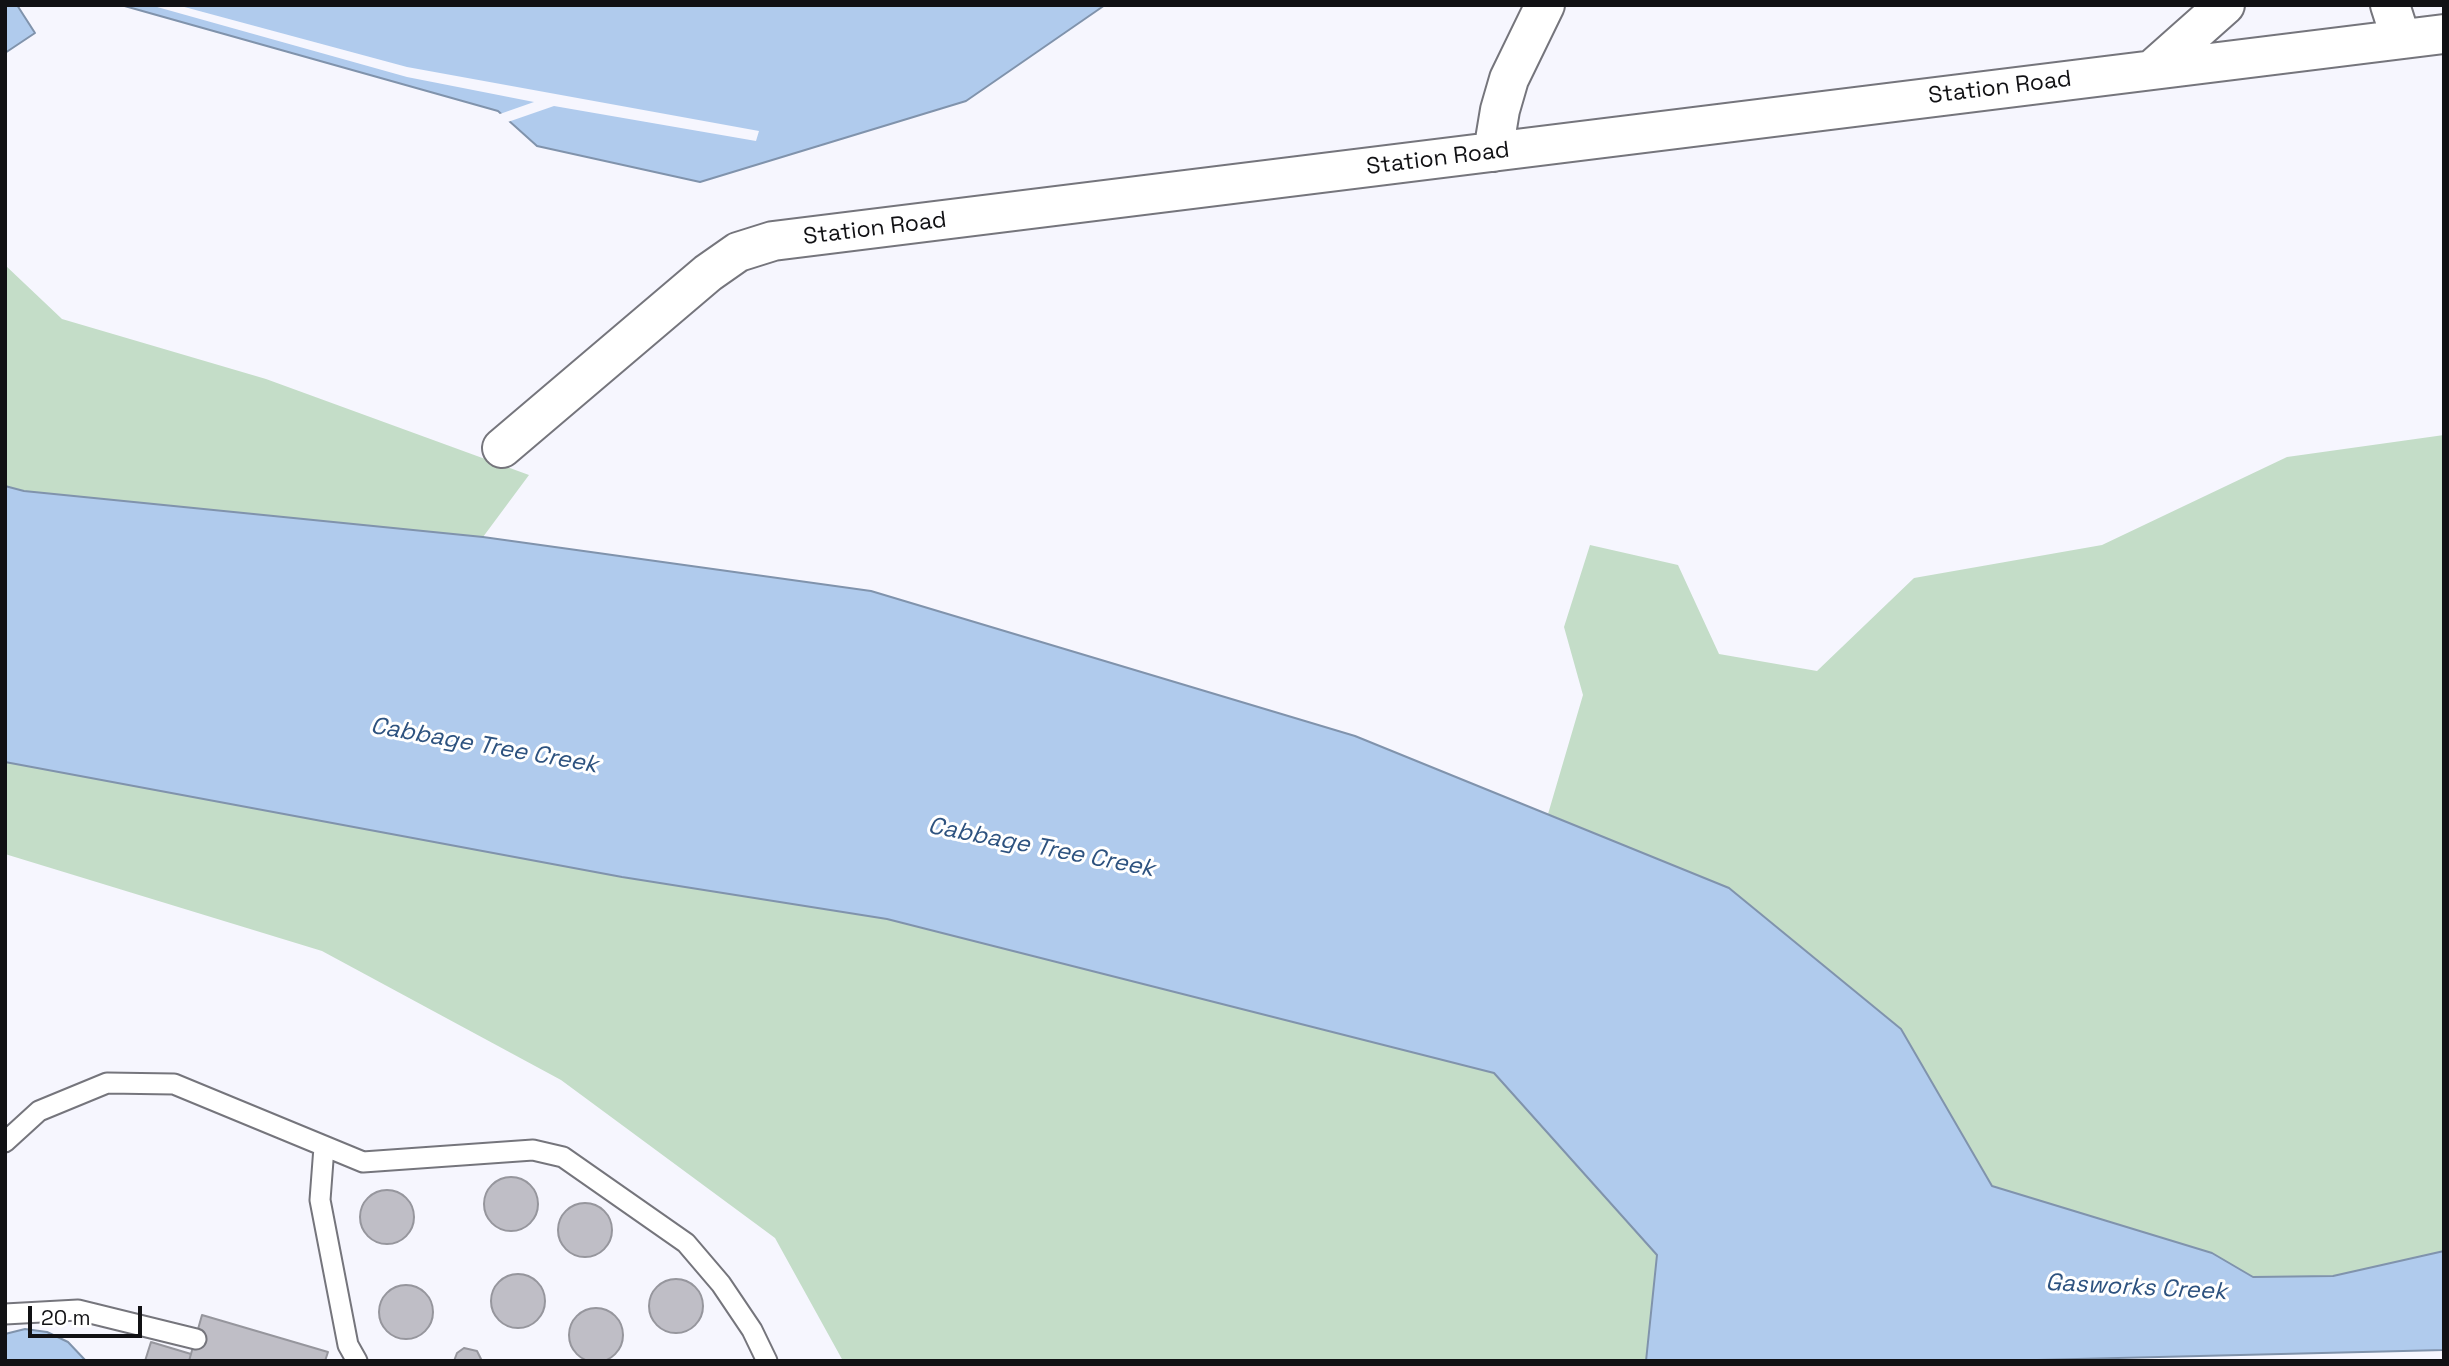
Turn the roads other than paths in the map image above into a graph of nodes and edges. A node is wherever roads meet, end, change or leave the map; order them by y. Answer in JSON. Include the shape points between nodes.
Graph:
{"nodes":[{"id":1,"x":1545,"y":5,"type":"edge"},
{"id":2,"x":2225,"y":5,"type":"edge"},
{"id":3,"x":2396,"y":22,"type":"edge"},
{"id":4,"x":2444,"y":34,"type":"edge"},
{"id":5,"x":2153,"y":69,"type":"junction"},
{"id":6,"x":1493,"y":152,"type":"junction"},
{"id":7,"x":502,"y":448,"type":"dead end"},
{"id":8,"x":5,"y":1142,"type":"edge"},
{"id":9,"x":324,"y":1147,"type":"junction"},
{"id":10,"x":5,"y":1314,"type":"edge"},
{"id":11,"x":196,"y":1339,"type":"dead end"},
{"id":12,"x":357,"y":1361,"type":"edge"},
{"id":13,"x":767,"y":1361,"type":"edge"}],
"edges":[{"from":1,"to":6,"type":"street","via":[[1509,79]]},
{"from":2,"to":5,"type":"street"},
{"from":3,"to":4,"type":"street","name":"Station Road"},
{"from":3,"to":5,"type":"street","name":"Station Road"},
{"from":5,"to":6,"type":"street","name":"Station Road"},
{"from":6,"to":7,"type":"street","name":"Station Road","via":[[773,241],[738,252],[708,273]]},
{"from":8,"to":9,"type":"lane","via":[[39,1111],[107,1083],[174,1084]]},
{"from":9,"to":12,"type":"lane","via":[[320,1200],[348,1345]]},
{"from":9,"to":13,"type":"lane","via":[[363,1162],[533,1150],[563,1157],[685,1243],[721,1284]]},
{"from":10,"to":11,"type":"lane","via":[[78,1310]]}]}
